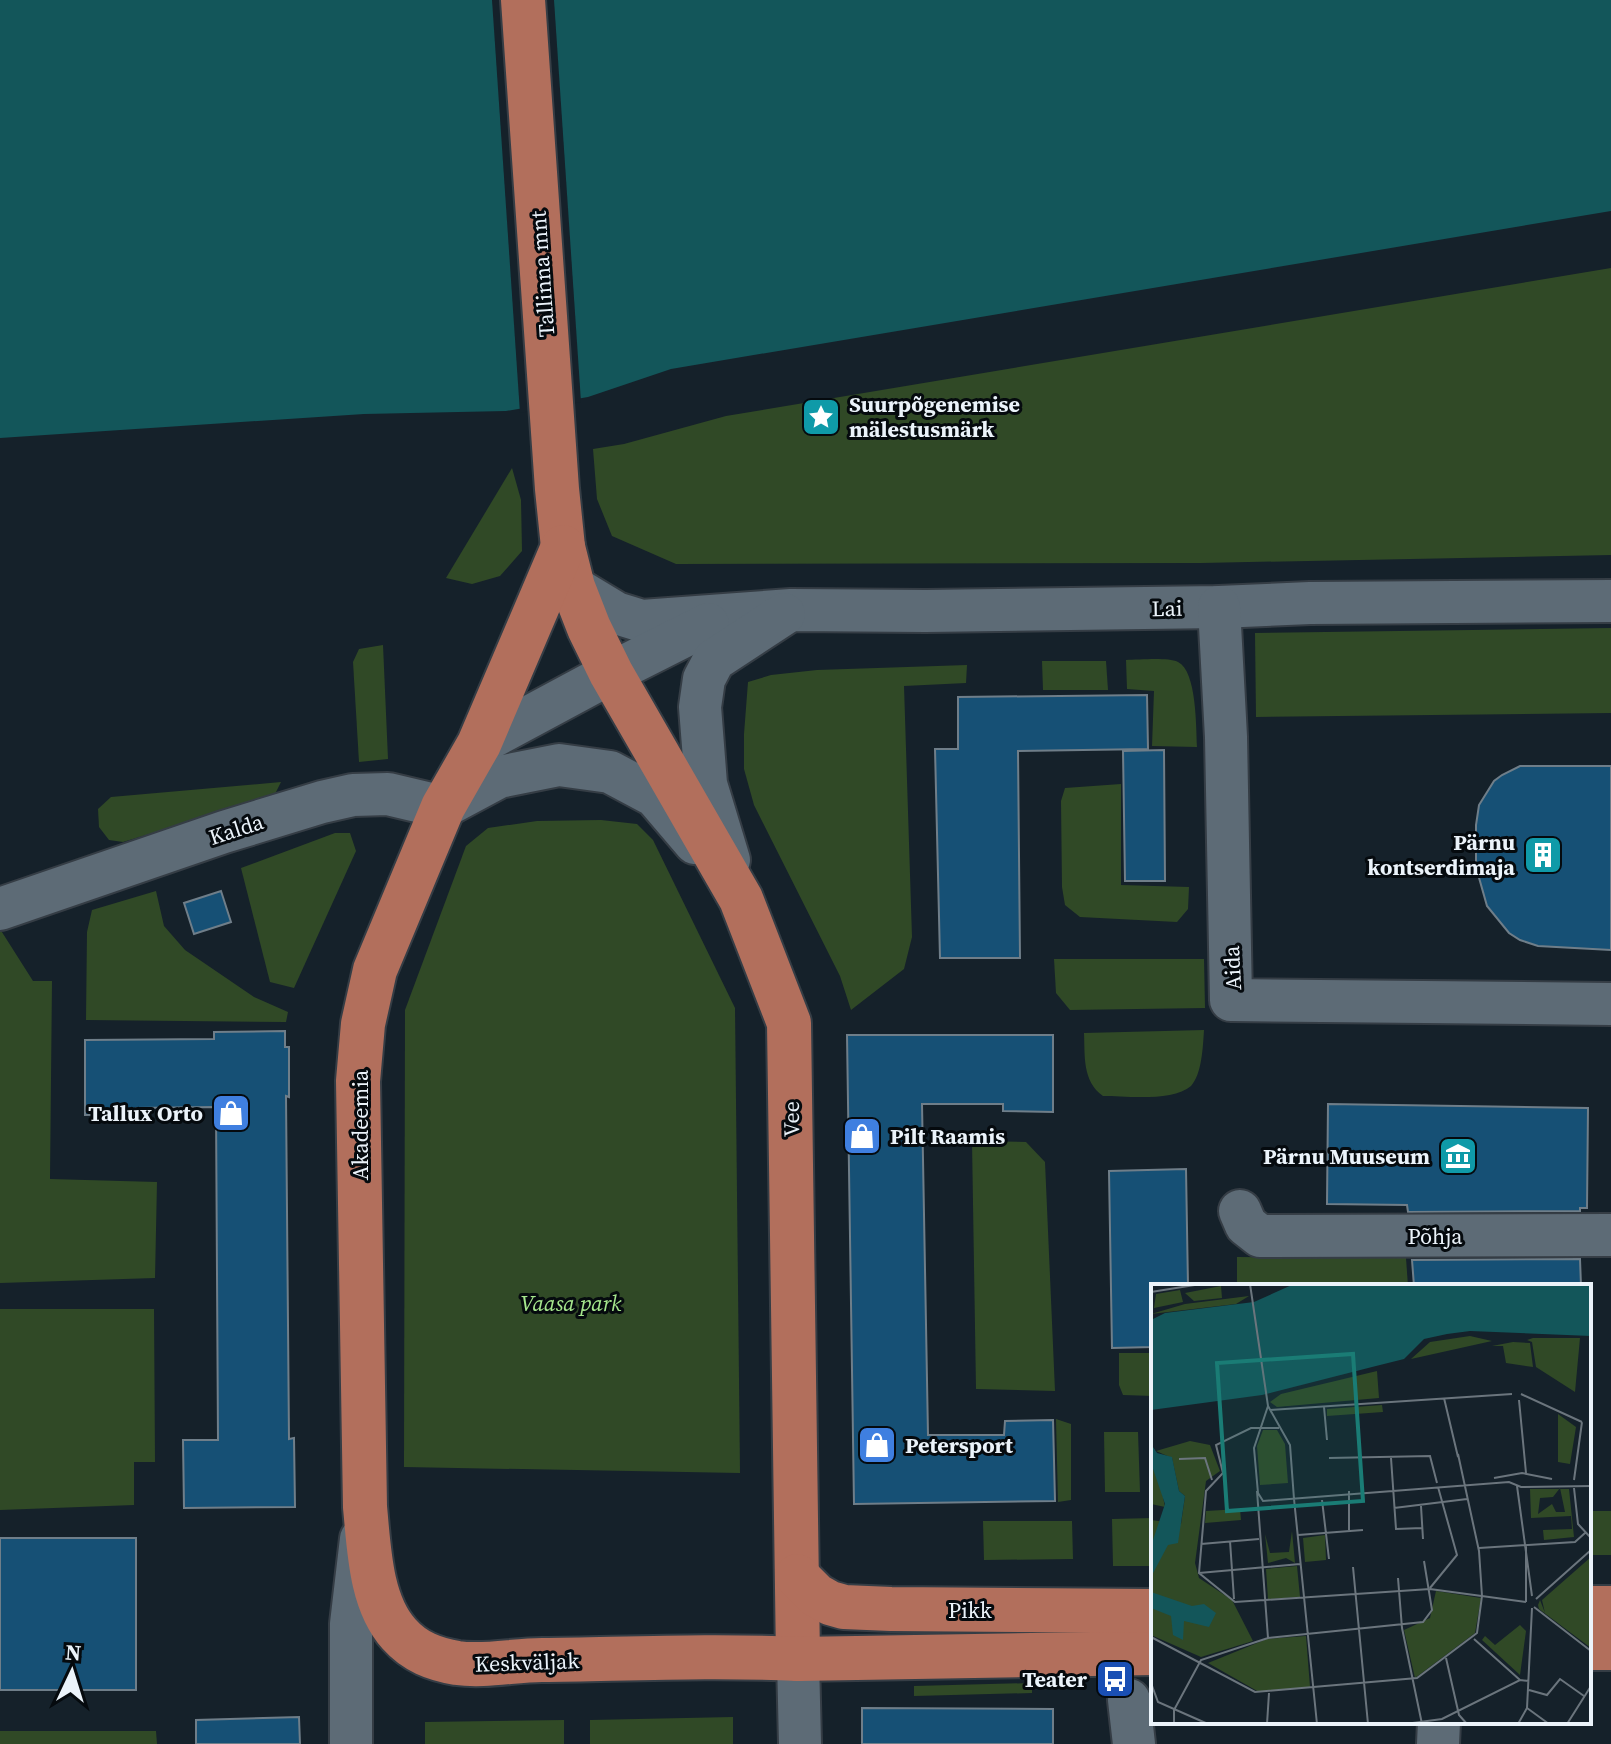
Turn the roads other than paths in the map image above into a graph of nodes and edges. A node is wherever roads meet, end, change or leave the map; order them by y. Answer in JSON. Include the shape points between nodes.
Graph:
{"nodes":[{"id":1,"x":523,"y":0,"type":"edge"},
{"id":2,"x":568,"y":567,"type":"junction"},
{"id":3,"x":1611,"y":601,"type":"edge"},
{"id":4,"x":1219,"y":607,"type":"junction"},
{"id":5,"x":791,"y":610,"type":"junction"},
{"id":6,"x":723,"y":616,"type":"junction"},
{"id":7,"x":611,"y":673,"type":"junction"},
{"id":8,"x":479,"y":744,"type":"junction"},
{"id":9,"x":443,"y":807,"type":"junction"},
{"id":10,"x":741,"y":899,"type":"junction"},
{"id":11,"x":16,"y":903,"type":"edge"},
{"id":12,"x":1611,"y":1004,"type":"edge"},
{"id":13,"x":1250,"y":1224,"type":"dead end"},
{"id":14,"x":1611,"y":1235,"type":"edge"},
{"id":15,"x":365,"y":1507,"type":"junction"},
{"id":16,"x":797,"y":1576,"type":"junction"},
{"id":17,"x":1151,"y":1611,"type":"edge"},
{"id":18,"x":1151,"y":1653,"type":"edge"},
{"id":19,"x":798,"y":1659,"type":"junction"},
{"id":20,"x":1129,"y":1700,"type":"dead end"},
{"id":21,"x":1439,"y":1724,"type":"edge"},
{"id":22,"x":351,"y":1744,"type":"edge"},
{"id":23,"x":800,"y":1744,"type":"edge"},
{"id":24,"x":1134,"y":1744,"type":"edge"},
{"id":25,"x":1438,"y":1744,"type":"edge"}],
"edges":[{"from":1,"to":2,"type":"main road","name":"Tallinna mnt","via":[[557,489]]},
{"from":2,"to":6,"type":"street","name":"Lai","via":[[616,613],[642,621]]},
{"from":2,"to":7,"type":"main road","name":"Vee"},
{"from":2,"to":8,"type":"main road","name":"Akadeemia"},
{"from":3,"to":4,"type":"street","name":"Lai"},
{"from":4,"to":5,"type":"street","name":"Lai"},
{"from":4,"to":12,"type":"street","name":"Aida","via":[[1231,1000]]},
{"from":5,"to":6,"type":"street","name":"Lai"},
{"from":5,"to":10,"type":"street","via":[[714,660],[704,679],[700,707],[706,784]]},
{"from":6,"to":7,"type":"street","name":"Lai"},
{"from":7,"to":8,"type":"street","name":"Lai"},
{"from":7,"to":10,"type":"main road","name":"Vee"},
{"from":8,"to":9,"type":"main road","name":"Akadeemia"},
{"from":9,"to":10,"type":"street","via":[[499,777],[559,765],[610,772],[655,796]]},
{"from":9,"to":11,"type":"street","name":"Kalda","via":[[388,794],[353,795],[224,832]]},
{"from":9,"to":15,"type":"main road","name":"Akadeemia","via":[[375,970],[363,1024],[358,1081]]},
{"from":10,"to":16,"type":"main road","name":"Vee","via":[[789,1023]]},
{"from":13,"to":14,"type":"street","name":"Põhja"},
{"from":15,"to":19,"type":"main road","name":"Keskväljak","via":[[371,1567],[385,1615],[400,1635],[428,1656],[485,1664]]},
{"from":15,"to":22,"type":"street","name":"Akadeemia","via":[[351,1624]]},
{"from":16,"to":17,"type":"main road","name":"Pikk","via":[[816,1595],[844,1607]]},
{"from":16,"to":19,"type":"main road","name":"Vee"},
{"from":18,"to":19,"type":"main road"},
{"from":19,"to":23,"type":"street","name":"Vee"},
{"from":20,"to":24,"type":"street"},
{"from":21,"to":25,"type":"street"}]}
